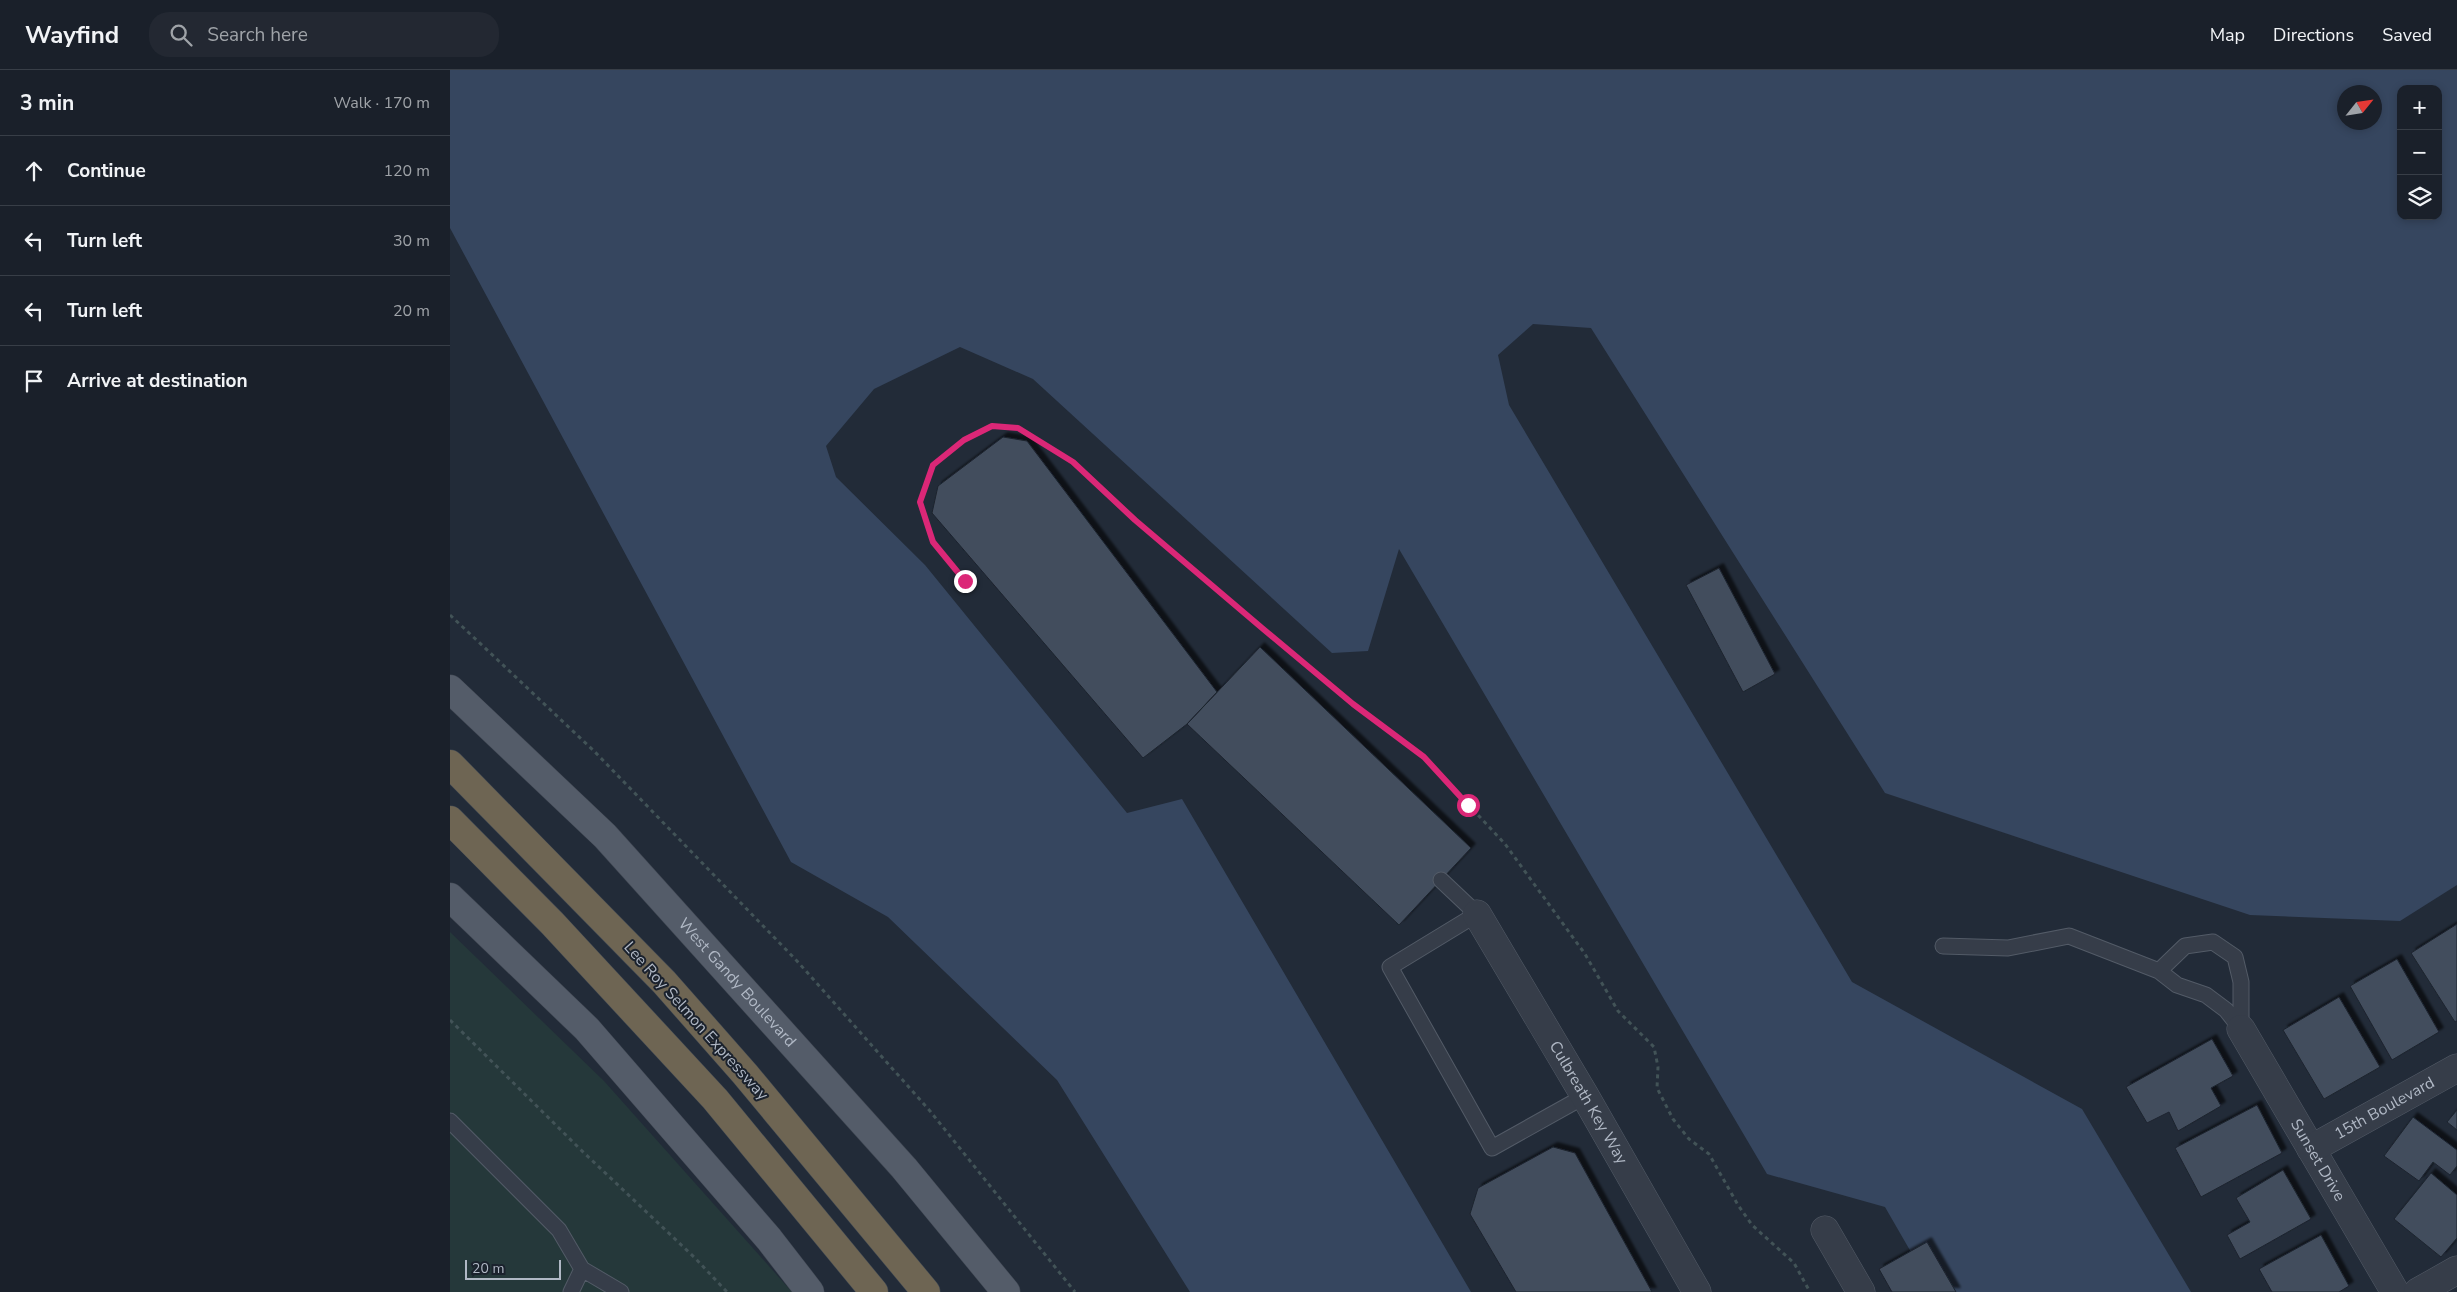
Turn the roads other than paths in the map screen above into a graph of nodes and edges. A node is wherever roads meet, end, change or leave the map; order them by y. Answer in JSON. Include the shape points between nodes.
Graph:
{"nodes":[{"id":1,"x":450,"y":689,"type":"edge"},
{"id":2,"x":450,"y":764,"type":"edge"},
{"id":3,"x":450,"y":820,"type":"edge"},
{"id":4,"x":1441,"y":880,"type":"dead end"},
{"id":5,"x":450,"y":897,"type":"edge"},
{"id":6,"x":1477,"y":914,"type":"junction"},
{"id":7,"x":1943,"y":946,"type":"dead end"},
{"id":8,"x":2158,"y":971,"type":"junction"},
{"id":9,"x":2241,"y":1028,"type":"junction"},
{"id":10,"x":2457,"y":1068,"type":"edge"},
{"id":11,"x":1585,"y":1096,"type":"junction"},
{"id":12,"x":450,"y":1121,"type":"edge"},
{"id":13,"x":2310,"y":1149,"type":"junction"},
{"id":14,"x":1825,"y":1230,"type":"dead end"},
{"id":15,"x":582,"y":1269,"type":"junction"},
{"id":16,"x":2457,"y":1270,"type":"edge"},
{"id":17,"x":571,"y":1292,"type":"edge"},
{"id":18,"x":621,"y":1292,"type":"edge"},
{"id":19,"x":810,"y":1292,"type":"edge"},
{"id":20,"x":874,"y":1292,"type":"edge"},
{"id":21,"x":926,"y":1292,"type":"edge"},
{"id":22,"x":1006,"y":1292,"type":"edge"},
{"id":23,"x":1697,"y":1292,"type":"edge"},
{"id":24,"x":1861,"y":1292,"type":"edge"},
{"id":25,"x":2395,"y":1292,"type":"edge"},
{"id":26,"x":2418,"y":1292,"type":"edge"}],
"edges":[{"from":1,"to":22,"type":"main road","name":"West Gandy Boulevard","via":[[605,836],[904,1168]]},
{"from":2,"to":21,"type":"highway","name":"Lee Roy Selmon Expressway","via":[[664,982],[763,1095]]},
{"from":3,"to":20,"type":"highway","via":[[558,929],[675,1055],[787,1184]]},
{"from":4,"to":6,"type":"lane"},
{"from":5,"to":19,"type":"main road","via":[[587,1029],[769,1239]]},
{"from":6,"to":11,"type":"street","name":"Culbreath Key Way"},
{"from":6,"to":11,"type":"lane","via":[[1390,967],[1492,1148]]},
{"from":7,"to":8,"type":"lane","via":[[2008,948],[2069,936]]},
{"from":8,"to":9,"type":"lane","via":[[2177,985],[2206,995],[2226,1010]]},
{"from":8,"to":9,"type":"lane","via":[[2185,946],[2213,942],[2234,957],[2241,982]]},
{"from":9,"to":13,"type":"street","name":"Sunset Drive"},
{"from":10,"to":13,"type":"street","name":"15th Boulevard"},
{"from":11,"to":23,"type":"street","name":"Culbreath Key Way"},
{"from":12,"to":15,"type":"lane","via":[[559,1230]]},
{"from":13,"to":25,"type":"street","name":"Sunset Drive"},
{"from":14,"to":24,"type":"street"},
{"from":15,"to":17,"type":"lane"},
{"from":15,"to":18,"type":"lane"},
{"from":16,"to":26,"type":"street"}]}
